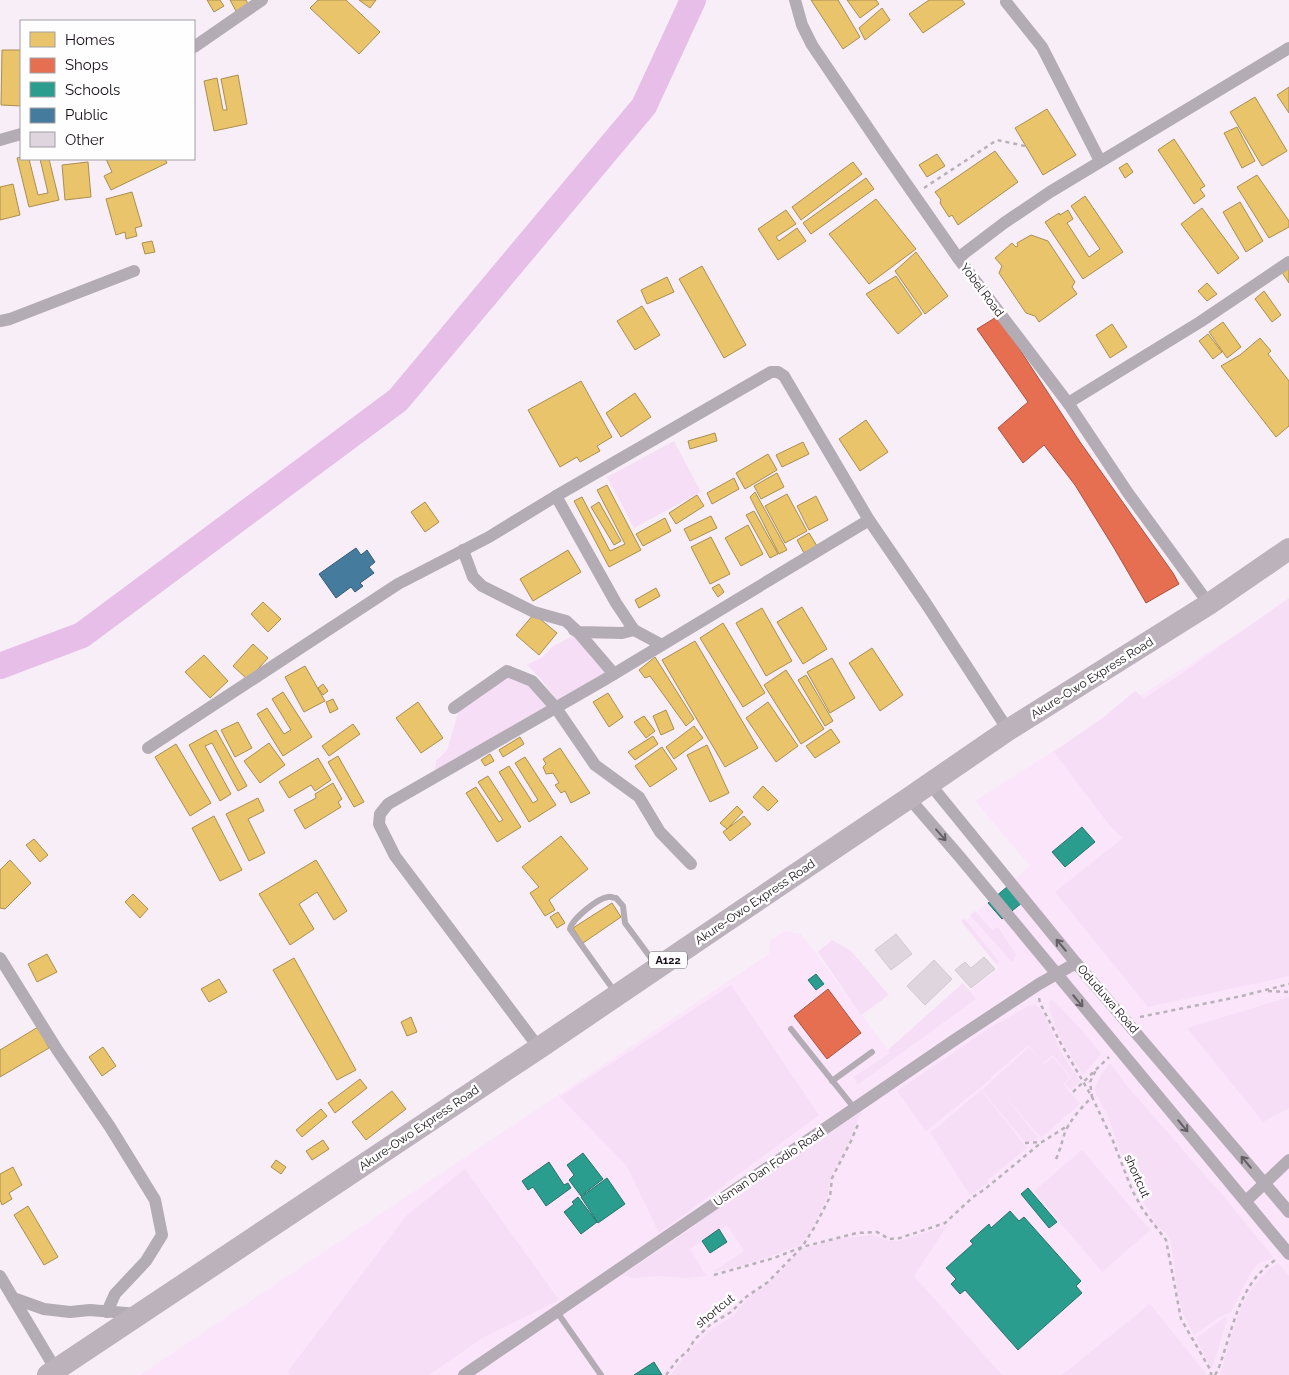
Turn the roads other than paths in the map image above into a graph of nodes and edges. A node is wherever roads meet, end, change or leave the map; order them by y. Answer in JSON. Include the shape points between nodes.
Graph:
{"nodes":[{"id":1,"x":262,"y":0,"type":"edge"},
{"id":2,"x":795,"y":0,"type":"edge"},
{"id":3,"x":1006,"y":2,"type":"dead end"},
{"id":4,"x":195,"y":46,"type":"edge"},
{"id":5,"x":1289,"y":48,"type":"edge"},
{"id":6,"x":20,"y":134,"type":"edge"},
{"id":7,"x":0,"y":140,"type":"edge"},
{"id":8,"x":1100,"y":162,"type":"junction"},
{"id":9,"x":958,"y":258,"type":"junction"},
{"id":10,"x":1289,"y":262,"type":"edge"},
{"id":11,"x":134,"y":271,"type":"dead end"},
{"id":12,"x":0,"y":321,"type":"edge"},
{"id":13,"x":1068,"y":403,"type":"junction"},
{"id":14,"x":556,"y":496,"type":"junction"},
{"id":15,"x":869,"y":520,"type":"junction"},
{"id":16,"x":1289,"y":548,"type":"edge"},
{"id":17,"x":463,"y":550,"type":"junction"},
{"id":18,"x":1209,"y":604,"type":"junction"},
{"id":19,"x":566,"y":621,"type":"junction"},
{"id":20,"x":634,"y":630,"type":"junction"},
{"id":21,"x":578,"y":632,"type":"junction"},
{"id":22,"x":662,"y":645,"type":"junction"},
{"id":23,"x":614,"y":674,"type":"junction"},
{"id":24,"x":454,"y":708,"type":"dead end"},
{"id":25,"x":556,"y":708,"type":"junction"},
{"id":26,"x":1008,"y":730,"type":"junction"},
{"id":27,"x":148,"y":748,"type":"dead end"},
{"id":28,"x":930,"y":784,"type":"junction"},
{"id":29,"x":909,"y":798,"type":"junction"},
{"id":30,"x":977,"y":842,"type":"junction"},
{"id":31,"x":959,"y":856,"type":"junction"},
{"id":32,"x":691,"y":864,"type":"dead end"},
{"id":33,"x":0,"y":958,"type":"edge"},
{"id":34,"x":1076,"y":963,"type":"junction"},
{"id":35,"x":657,"y":968,"type":"junction"},
{"id":36,"x":1056,"y":975,"type":"junction"},
{"id":37,"x":617,"y":995,"type":"junction"},
{"id":38,"x":791,"y":1029,"type":"dead end"},
{"id":39,"x":540,"y":1048,"type":"junction"},
{"id":40,"x":872,"y":1052,"type":"dead end"},
{"id":41,"x":832,"y":1081,"type":"junction"},
{"id":42,"x":858,"y":1113,"type":"junction"},
{"id":43,"x":1289,"y":1160,"type":"edge"},
{"id":44,"x":1265,"y":1184,"type":"junction"},
{"id":45,"x":1246,"y":1201,"type":"junction"},
{"id":46,"x":1289,"y":1212,"type":"edge"},
{"id":47,"x":1285,"y":1256,"type":"edge"},
{"id":48,"x":0,"y":1276,"type":"edge"},
{"id":49,"x":13,"y":1298,"type":"junction"},
{"id":50,"x":107,"y":1312,"type":"junction"},
{"id":51,"x":557,"y":1312,"type":"junction"},
{"id":52,"x":140,"y":1314,"type":"junction"},
{"id":53,"x":52,"y":1372,"type":"edge"},
{"id":54,"x":464,"y":1375,"type":"edge"},
{"id":55,"x":601,"y":1375,"type":"edge"}],
"edges":[{"from":1,"to":4,"type":"street"},
{"from":2,"to":9,"type":"street","name":"Yobel Road","via":[[812,45]]},
{"from":3,"to":8,"type":"street","via":[[1042,47]]},
{"from":5,"to":8,"type":"street"},
{"from":6,"to":7,"type":"street"},
{"from":8,"to":9,"type":"street","via":[[1042,197]]},
{"from":9,"to":13,"type":"street","name":"Yobel Road"},
{"from":10,"to":13,"type":"street","via":[[1200,322]]},
{"from":11,"to":12,"type":"street"},
{"from":13,"to":18,"type":"street","name":"Yobel Road","via":[[1128,493]]},
{"from":14,"to":15,"type":"street","via":[[771,372],[778,372],[784,376]]},
{"from":14,"to":17,"type":"street"},
{"from":14,"to":20,"type":"street"},
{"from":15,"to":22,"type":"street"},
{"from":15,"to":26,"type":"street"},
{"from":16,"to":18,"type":"highway","name":"Akure-Owo Express Road","number":"A122"},
{"from":17,"to":19,"type":"street","via":[[473,577],[482,586],[534,612]]},
{"from":17,"to":27,"type":"street","via":[[398,584]]},
{"from":18,"to":26,"type":"highway","name":"Akure-Owo Express Road","number":"A122"},
{"from":19,"to":21,"type":"street"},
{"from":19,"to":21,"type":"street","via":[[542,615]]},
{"from":20,"to":21,"type":"street","via":[[622,634]]},
{"from":20,"to":22,"type":"street"},
{"from":21,"to":23,"type":"street"},
{"from":22,"to":23,"type":"street"},
{"from":23,"to":25,"type":"street"},
{"from":24,"to":25,"type":"street","via":[[507,671],[532,681]]},
{"from":25,"to":32,"type":"street","via":[[595,765],[639,797],[660,832]]},
{"from":25,"to":39,"type":"street","via":[[388,804],[380,814],[379,824],[395,856]]},
{"from":26,"to":28,"type":"highway","name":"Akure-Owo Express Road","number":"A122"},
{"from":28,"to":29,"type":"highway","name":"Akure-Owo Express Road","number":"A122"},
{"from":28,"to":30,"type":"street","name":"Oduduwa Road"},
{"from":29,"to":31,"type":"street","one_way":true},
{"from":29,"to":35,"type":"highway","name":"Akure-Owo Express Road","number":"A122"},
{"from":30,"to":31,"type":"street"},
{"from":34,"to":30,"type":"street","name":"Oduduwa Road","one_way":true},
{"from":31,"to":36,"type":"street"},
{"from":33,"to":50,"type":"street","via":[[155,1200],[162,1235],[146,1260],[115,1294]]},
{"from":34,"to":36,"type":"street","name":"Usman Dan Fodio Road"},
{"from":44,"to":34,"type":"street","name":"Oduduwa Road","one_way":true},
{"from":35,"to":37,"type":"highway","name":"Akure-Owo Express Road","number":"A122"},
{"from":35,"to":37,"type":"lane","via":[[624,923],[623,906],[616,898],[607,897],[585,910],[571,922],[570,928]]},
{"from":36,"to":42,"type":"street","name":"Usman Dan Fodio Road"},
{"from":36,"to":45,"type":"street","one_way":true},
{"from":37,"to":39,"type":"highway","name":"Akure-Owo Express Road","number":"A122"},
{"from":38,"to":41,"type":"lane"},
{"from":39,"to":52,"type":"highway","name":"Akure-Owo Express Road","number":"A122"},
{"from":40,"to":41,"type":"lane"},
{"from":41,"to":42,"type":"lane"},
{"from":42,"to":51,"type":"street","name":"Usman Dan Fodio Road"},
{"from":43,"to":44,"type":"street"},
{"from":44,"to":45,"type":"street"},
{"from":44,"to":46,"type":"street","name":"Oduduwa Road"},
{"from":45,"to":47,"type":"street"},
{"from":48,"to":49,"type":"street"},
{"from":49,"to":50,"type":"street","via":[[44,1309]]},
{"from":49,"to":53,"type":"street"},
{"from":50,"to":52,"type":"street"},
{"from":51,"to":54,"type":"street","name":"Usman Dan Fodio Road"},
{"from":51,"to":55,"type":"lane"},
{"from":52,"to":53,"type":"highway","name":"Akure-Owo Express Road","number":"A122"}]}
